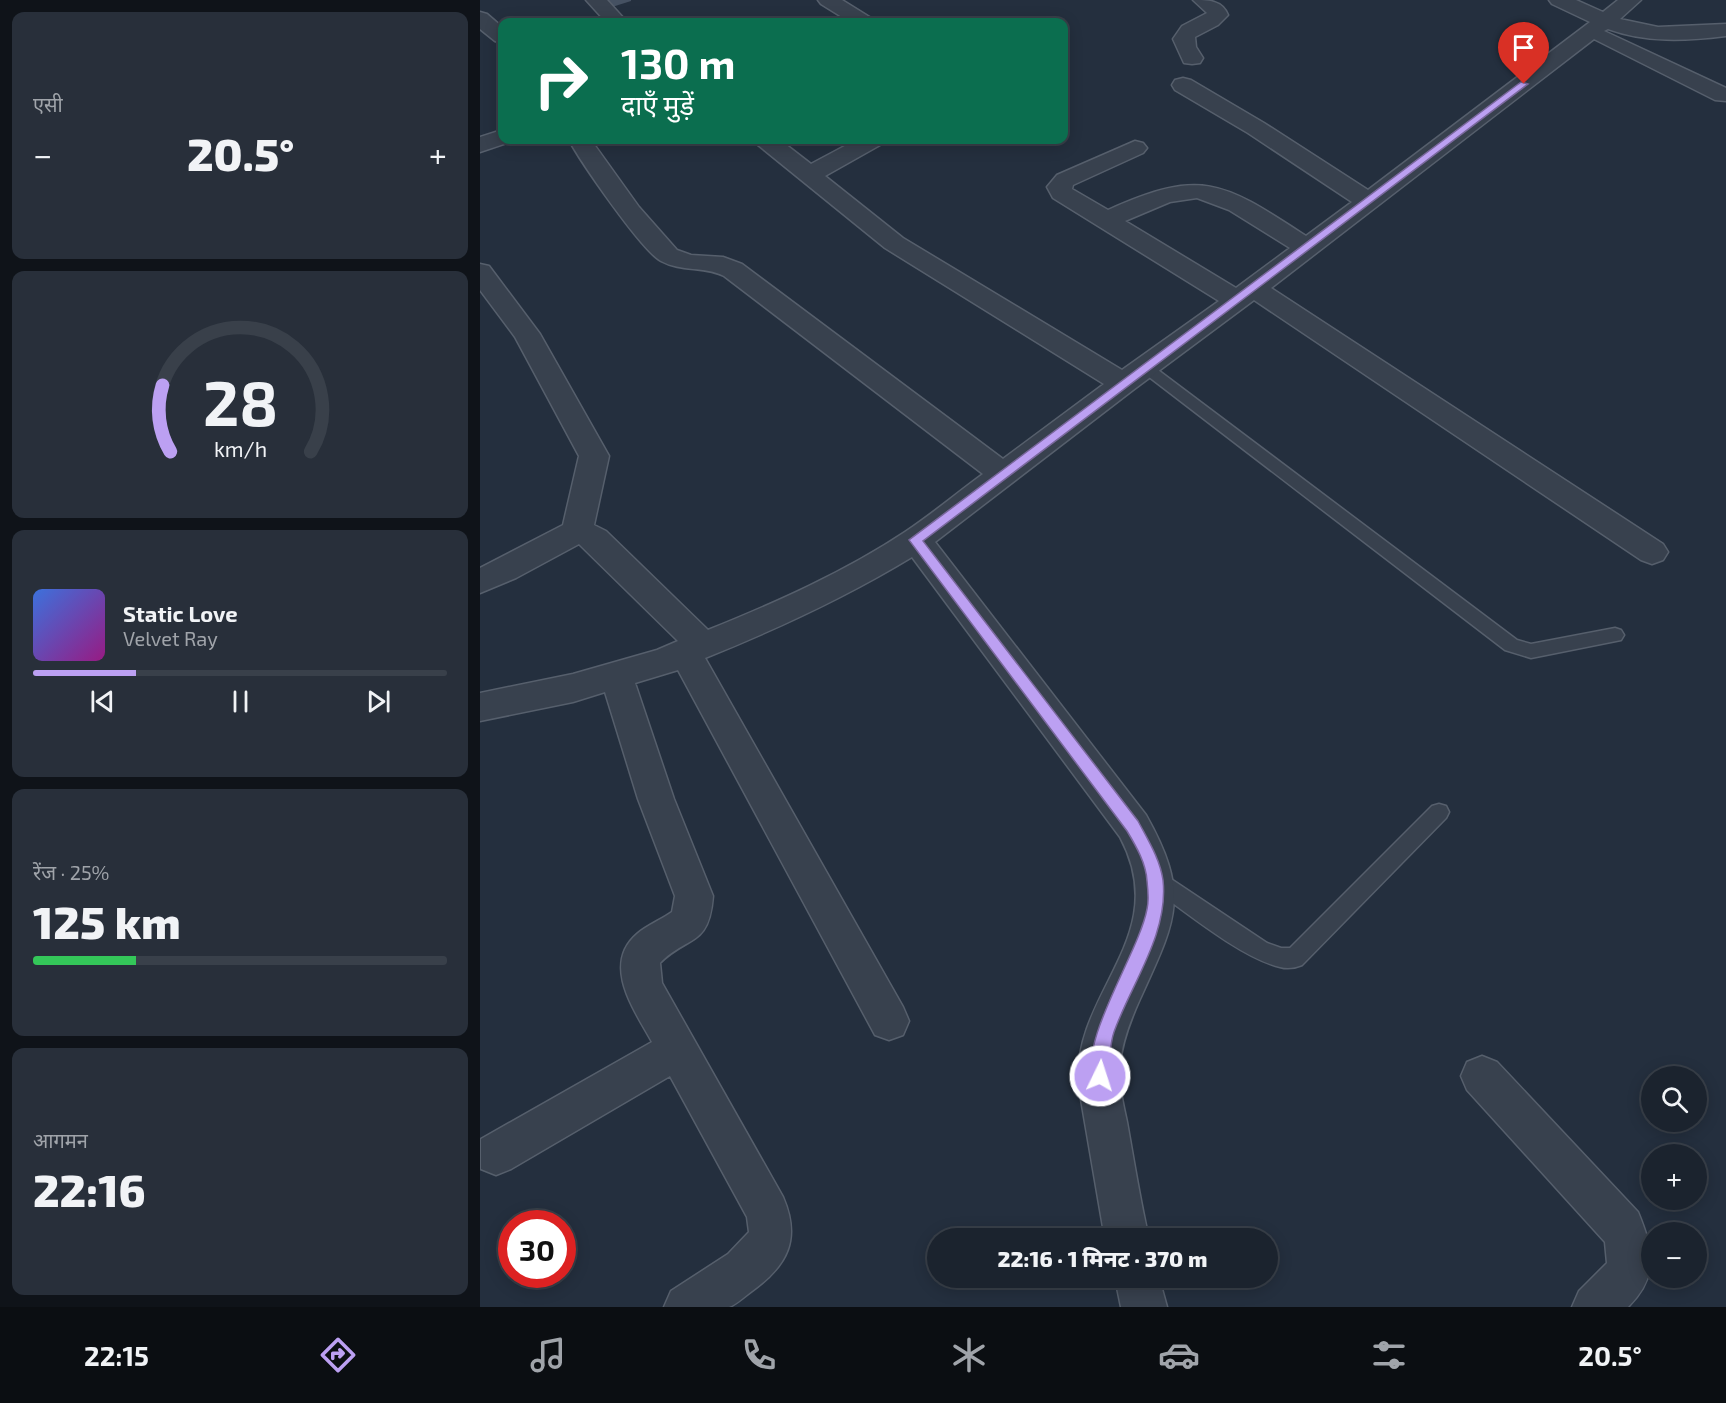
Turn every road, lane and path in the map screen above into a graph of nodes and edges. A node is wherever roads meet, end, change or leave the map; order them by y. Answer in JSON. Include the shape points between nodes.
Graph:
{"nodes":[{"id":1,"x":596,"y":0,"type":"edge"},
{"id":2,"x":828,"y":0,"type":"edge"},
{"id":3,"x":1203,"y":0,"type":"edge"},
{"id":4,"x":1559,"y":0,"type":"edge"},
{"id":5,"x":1631,"y":0,"type":"edge"},
{"id":6,"x":480,"y":18,"type":"edge"},
{"id":7,"x":613,"y":18,"type":"edge"},
{"id":8,"x":857,"y":18,"type":"edge"},
{"id":9,"x":1598,"y":27,"type":"junction"},
{"id":10,"x":1726,"y":30,"type":"edge"},
{"id":11,"x":498,"y":34,"type":"edge"},
{"id":12,"x":1192,"y":58,"type":"dead end"},
{"id":13,"x":1183,"y":85,"type":"dead end"},
{"id":14,"x":1723,"y":95,"type":"dead end"},
{"id":15,"x":498,"y":138,"type":"edge"},
{"id":16,"x":592,"y":144,"type":"edge"},
{"id":17,"x":771,"y":144,"type":"edge"},
{"id":18,"x":865,"y":144,"type":"edge"},
{"id":19,"x":480,"y":145,"type":"edge"},
{"id":20,"x":1135,"y":148,"type":"dead end"},
{"id":21,"x":809,"y":175,"type":"junction"},
{"id":22,"x":1369,"y":202,"type":"junction"},
{"id":23,"x":1105,"y":220,"type":"junction"},
{"id":24,"x":1306,"y":248,"type":"junction"},
{"id":25,"x":480,"y":272,"type":"edge"},
{"id":26,"x":1246,"y":294,"type":"junction"},
{"id":27,"x":1134,"y":375,"type":"junction"},
{"id":28,"x":1003,"y":474,"type":"junction"},
{"id":29,"x":577,"y":532,"type":"junction"},
{"id":30,"x":916,"y":540,"type":"junction"},
{"id":31,"x":1652,"y":552,"type":"dead end"},
{"id":32,"x":480,"y":581,"type":"edge"},
{"id":33,"x":1615,"y":635,"type":"dead end"},
{"id":34,"x":693,"y":649,"type":"junction"},
{"id":35,"x":616,"y":675,"type":"junction"},
{"id":36,"x":480,"y":707,"type":"edge"},
{"id":37,"x":1439,"y":812,"type":"dead end"},
{"id":38,"x":1155,"y":879,"type":"junction"},
{"id":39,"x":889,"y":1020,"type":"dead end"},
{"id":40,"x":677,"y":1050,"type":"junction"},
{"id":41,"x":1482,"y":1076,"type":"dead end"},
{"id":42,"x":496,"y":1154,"type":"dead end"},
{"id":43,"x":1125,"y":1228,"type":"edge"},
{"id":44,"x":1139,"y":1288,"type":"edge"},
{"id":45,"x":687,"y":1307,"type":"edge"},
{"id":46,"x":1144,"y":1307,"type":"edge"},
{"id":47,"x":1595,"y":1307,"type":"edge"}],
"edges":[{"from":1,"to":7,"type":"street"},
{"from":2,"to":8,"type":"street"},
{"from":3,"to":12,"type":"street","via":[[1218,15],[1186,33],[1182,43]]},
{"from":4,"to":9,"type":"street"},
{"from":5,"to":9,"type":"street"},
{"from":6,"to":11,"type":"street"},
{"from":9,"to":10,"type":"street","via":[[1671,36]]},
{"from":9,"to":14,"type":"street"},
{"from":9,"to":22,"type":"street"},
{"from":13,"to":22,"type":"street"},
{"from":15,"to":19,"type":"street"},
{"from":16,"to":28,"type":"street","via":[[630,212],[668,255],[733,270]]},
{"from":17,"to":21,"type":"street"},
{"from":18,"to":21,"type":"street"},
{"from":20,"to":23,"type":"street","via":[[1065,180],[1059,187],[1062,193]]},
{"from":21,"to":27,"type":"street","via":[[894,243]]},
{"from":22,"to":24,"type":"street"},
{"from":23,"to":24,"type":"street","via":[[1166,196],[1209,192]]},
{"from":23,"to":26,"type":"street"},
{"from":24,"to":26,"type":"street"},
{"from":25,"to":29,"type":"street","via":[[527,334],[594,456]]},
{"from":26,"to":27,"type":"street"},
{"from":26,"to":31,"type":"street"},
{"from":27,"to":28,"type":"street"},
{"from":27,"to":33,"type":"lane","via":[[1510,645],[1531,651]]},
{"from":28,"to":30,"type":"street"},
{"from":29,"to":32,"type":"street"},
{"from":29,"to":34,"type":"street","via":[[595,539]]},
{"from":30,"to":34,"type":"street","via":[[766,620]]},
{"from":30,"to":38,"type":"street","via":[[1132,826],[1148,854]]},
{"from":34,"to":35,"type":"street"},
{"from":34,"to":39,"type":"street"},
{"from":35,"to":36,"type":"street"},
{"from":35,"to":40,"type":"street","via":[[656,799],[694,896],[689,921],[642,954],[638,964],[643,987]]},
{"from":37,"to":38,"type":"lane","via":[[1295,958],[1260,951]]},
{"from":38,"to":43,"type":"street","via":[[1156,908],[1105,1034],[1099,1061]]},
{"from":40,"to":42,"type":"street"},
{"from":40,"to":45,"type":"street","via":[[768,1212],[771,1228],[769,1243],[759,1258]]},
{"from":41,"to":47,"type":"street","via":[[1623,1228],[1631,1249],[1630,1269]]},
{"from":44,"to":46,"type":"street"}]}
